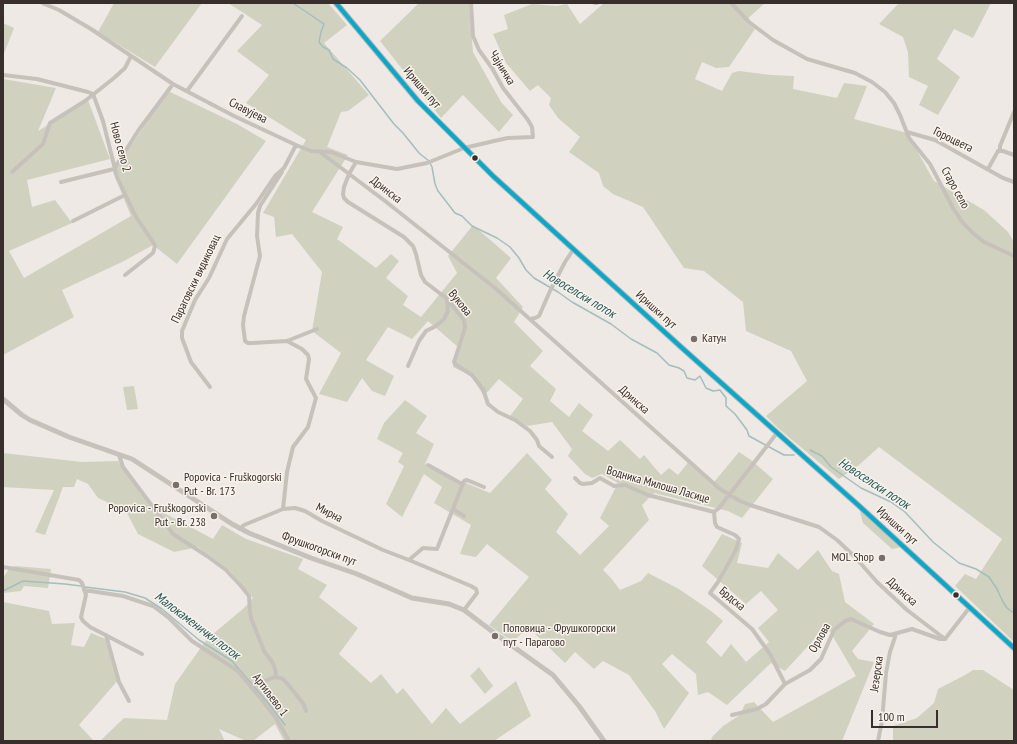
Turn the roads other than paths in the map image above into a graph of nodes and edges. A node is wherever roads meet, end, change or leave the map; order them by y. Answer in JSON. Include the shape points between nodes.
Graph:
{"nodes":[{"id":1,"x":42,"y":3,"type":"edge"},
{"id":2,"x":336,"y":3,"type":"edge"},
{"id":3,"x":470,"y":3,"type":"edge"},
{"id":4,"x":731,"y":3,"type":"edge"},
{"id":5,"x":242,"y":16,"type":"dead end"},
{"id":6,"x":131,"y":56,"type":"junction"},
{"id":7,"x":3,"y":75,"type":"edge"},
{"id":8,"x":173,"y":84,"type":"junction"},
{"id":9,"x":187,"y":91,"type":"junction"},
{"id":10,"x":92,"y":94,"type":"junction"},
{"id":11,"x":1014,"y":112,"type":"edge"},
{"id":12,"x":907,"y":132,"type":"junction"},
{"id":13,"x":533,"y":137,"type":"joint"},
{"id":14,"x":296,"y":145,"type":"junction"},
{"id":15,"x":464,"y":148,"type":"junction"},
{"id":16,"x":1000,"y":150,"type":"junction"},
{"id":17,"x":320,"y":152,"type":"junction"},
{"id":18,"x":1014,"y":156,"type":"edge"},
{"id":19,"x":356,"y":162,"type":"junction"},
{"id":20,"x":284,"y":168,"type":"junction"},
{"id":21,"x":114,"y":169,"type":"junction"},
{"id":22,"x":988,"y":169,"type":"junction"},
{"id":23,"x":12,"y":172,"type":"dead end"},
{"id":24,"x":349,"y":174,"type":"junction"},
{"id":25,"x":61,"y":182,"type":"dead end"},
{"id":26,"x":1014,"y":182,"type":"edge"},
{"id":27,"x":125,"y":195,"type":"junction"},
{"id":28,"x":73,"y":221,"type":"dead end"},
{"id":29,"x":573,"y":250,"type":"junction"},
{"id":30,"x":1014,"y":256,"type":"edge"},
{"id":31,"x":125,"y":275,"type":"dead end"},
{"id":32,"x":446,"y":298,"type":"junction"},
{"id":33,"x":539,"y":316,"type":"junction"},
{"id":34,"x":530,"y":319,"type":"junction"},
{"id":35,"x":540,"y":327,"type":"junction"},
{"id":36,"x":317,"y":329,"type":"dead end"},
{"id":37,"x":287,"y":341,"type":"junction"},
{"id":38,"x":408,"y":366,"type":"dead end"},
{"id":39,"x":210,"y":387,"type":"dead end"},
{"id":40,"x":3,"y":399,"type":"edge"},
{"id":41,"x":777,"y":433,"type":"junction"},
{"id":42,"x":119,"y":455,"type":"junction"},
{"id":43,"x":552,"y":457,"type":"dead end"},
{"id":44,"x":428,"y":465,"type":"dead end"},
{"id":45,"x":575,"y":478,"type":"dead end"},
{"id":46,"x":462,"y":484,"type":"junction"},
{"id":47,"x":484,"y":487,"type":"dead end"},
{"id":48,"x":729,"y":495,"type":"junction"},
{"id":49,"x":283,"y":509,"type":"junction"},
{"id":50,"x":452,"y":509,"type":"junction"},
{"id":51,"x":714,"y":512,"type":"junction"},
{"id":52,"x":464,"y":516,"type":"dead end"},
{"id":53,"x":240,"y":529,"type":"junction"},
{"id":54,"x":409,"y":560,"type":"junction"},
{"id":55,"x":3,"y":567,"type":"edge"},
{"id":56,"x":84,"y":590,"type":"junction"},
{"id":57,"x":970,"y":607,"type":"junction"},
{"id":58,"x":464,"y":610,"type":"junction"},
{"id":59,"x":896,"y":634,"type":"junction"},
{"id":60,"x":106,"y":635,"type":"junction"},
{"id":61,"x":945,"y":639,"type":"junction"},
{"id":62,"x":1014,"y":648,"type":"edge"},
{"id":63,"x":142,"y":654,"type":"dead end"},
{"id":64,"x":276,"y":677,"type":"junction"},
{"id":65,"x":785,"y":684,"type":"junction"},
{"id":66,"x":252,"y":686,"type":"junction"},
{"id":67,"x":129,"y":701,"type":"dead end"},
{"id":68,"x":306,"y":711,"type":"dead end"},
{"id":69,"x":732,"y":716,"type":"dead end"},
{"id":70,"x":289,"y":741,"type":"edge"},
{"id":71,"x":604,"y":741,"type":"edge"},
{"id":72,"x":878,"y":741,"type":"edge"}],
"edges":[{"from":1,"to":6,"type":"street","name":"Славујева","via":[[59,10]]},
{"from":2,"to":15,"type":"main road","name":"Иришки пут","via":[[418,101]]},
{"from":3,"to":13,"type":"street","name":"Чајничка","via":[[473,36],[478,50],[528,120]]},
{"from":4,"to":12,"type":"street","name":"Старо село","via":[[749,22],[791,51],[807,59],[855,73],[872,82],[894,103]]},
{"from":5,"to":9,"type":"street"},
{"from":6,"to":8,"type":"street","name":"Славујева"},
{"from":6,"to":10,"type":"street","via":[[125,68]]},
{"from":7,"to":10,"type":"street","via":[[37,79]]},
{"from":8,"to":9,"type":"street","name":"Славујева"},
{"from":8,"to":21,"type":"street"},
{"from":9,"to":14,"type":"street","name":"Славујева"},
{"from":10,"to":21,"type":"street","name":"Ново село 2","via":[[103,121]]},
{"from":10,"to":23,"type":"street","via":[[50,123],[42,144]]},
{"from":11,"to":16,"type":"street"},
{"from":12,"to":22,"type":"street","name":"Гороцвета","via":[[935,140]]},
{"from":12,"to":30,"type":"street","name":"Старо село","via":[[912,143],[935,172],[963,223],[984,242]]},
{"from":13,"to":15,"type":"street","name":"Славујева","via":[[508,138]]},
{"from":14,"to":17,"type":"street","name":"Славујева"},
{"from":14,"to":20,"type":"street","name":"Параговски видиковац"},
{"from":15,"to":19,"type":"street","name":"Славујева","via":[[427,163],[397,169]]},
{"from":15,"to":29,"type":"main road","name":"Иришки пут"},
{"from":16,"to":18,"type":"street"},
{"from":16,"to":22,"type":"street"},
{"from":17,"to":19,"type":"street","name":"Славујева","via":[[331,152]]},
{"from":17,"to":24,"type":"street","name":"Дринска"},
{"from":19,"to":24,"type":"street","name":"Вукова"},
{"from":20,"to":37,"type":"street","name":"Параговски видиковац","via":[[258,213],[257,236],[260,256],[243,325],[245,341],[248,343]]},
{"from":20,"to":39,"type":"street","name":"Параговски видиковац","via":[[226,238],[182,331],[191,362]]},
{"from":21,"to":25,"type":"street"},
{"from":21,"to":27,"type":"street","name":"Ново село 2"},
{"from":22,"to":26,"type":"street","name":"Гороцвета"},
{"from":24,"to":32,"type":"street","name":"Вукова","via":[[344,187],[344,198],[409,241],[425,282]]},
{"from":24,"to":34,"type":"street","name":"Дринска","via":[[463,262]]},
{"from":27,"to":28,"type":"street"},
{"from":27,"to":31,"type":"street","name":"Ново село 2","via":[[155,246],[153,253]]},
{"from":29,"to":33,"type":"street","via":[[552,285]]},
{"from":29,"to":41,"type":"main road","name":"Иришки пут"},
{"from":32,"to":38,"type":"street","via":[[448,311],[444,319],[426,331]]},
{"from":32,"to":43,"type":"street","name":"Вукова","via":[[465,323],[455,364],[472,375],[483,389],[488,404],[530,431],[539,446]]},
{"from":33,"to":34,"type":"street"},
{"from":33,"to":35,"type":"street"},
{"from":34,"to":35,"type":"street","name":"Дринска"},
{"from":35,"to":48,"type":"street","name":"Дринска","via":[[713,484]]},
{"from":36,"to":37,"type":"street","name":"Параговски видиковац"},
{"from":37,"to":49,"type":"street","via":[[308,355],[306,379],[316,398],[308,427],[293,447]]},
{"from":40,"to":42,"type":"street","name":"Фрушкогорски пут","via":[[30,420]]},
{"from":41,"to":48,"type":"street"},
{"from":41,"to":57,"type":"main road","name":"Иришки пут"},
{"from":42,"to":53,"type":"street","name":"Фрушкогорски пут","via":[[140,464]]},
{"from":42,"to":64,"type":"street","via":[[123,467],[173,534],[226,570],[249,596],[251,618],[264,651],[273,663]]},
{"from":44,"to":46,"type":"street"},
{"from":45,"to":51,"type":"street","name":"Водника Милоша Ласице","via":[[584,484],[600,478],[614,486],[625,485],[648,495]]},
{"from":46,"to":47,"type":"street","via":[[467,480]]},
{"from":46,"to":50,"type":"street"},
{"from":48,"to":51,"type":"street"},
{"from":48,"to":61,"type":"street","name":"Дринска","via":[[750,505],[819,527],[837,540],[907,610]]},
{"from":49,"to":53,"type":"street","name":"Мирна","via":[[244,524]]},
{"from":49,"to":54,"type":"street","name":"Мирна","via":[[295,508],[305,511],[383,550]]},
{"from":50,"to":52,"type":"street"},
{"from":50,"to":54,"type":"street","via":[[437,549],[423,548]]},
{"from":51,"to":65,"type":"street","name":"Брдска","via":[[717,527],[735,535],[739,540],[736,550],[710,593],[752,629],[770,654]]},
{"from":53,"to":58,"type":"street","name":"Фрушкогорски пут","via":[[412,598],[449,604]]},
{"from":54,"to":58,"type":"street","name":"Мирна","via":[[476,590],[476,595]]},
{"from":55,"to":56,"type":"street","via":[[78,579]]},
{"from":56,"to":60,"type":"street","via":[[86,595],[81,617],[90,627]]},
{"from":56,"to":66,"type":"street","name":"Артиљево 1","via":[[123,596],[153,606],[192,640],[238,671]]},
{"from":57,"to":61,"type":"street"},
{"from":57,"to":62,"type":"main road","name":"Иришки пут"},
{"from":58,"to":71,"type":"street","name":"Фрушкогорски пут","via":[[553,675]]},
{"from":59,"to":61,"type":"street","name":"Орлова","via":[[912,629]]},
{"from":59,"to":65,"type":"street","name":"Орлова","via":[[880,632],[851,619],[845,621],[834,630],[821,659],[810,670]]},
{"from":59,"to":72,"type":"street","name":"Језерска","via":[[886,673]]},
{"from":60,"to":63,"type":"street"},
{"from":60,"to":67,"type":"street","via":[[119,682]]},
{"from":64,"to":66,"type":"street"},
{"from":64,"to":68,"type":"street","via":[[284,680]]},
{"from":65,"to":69,"type":"street","name":"Орлова","via":[[766,704]]},
{"from":66,"to":70,"type":"street","name":"Артиљево 1","via":[[276,718]]}]}
